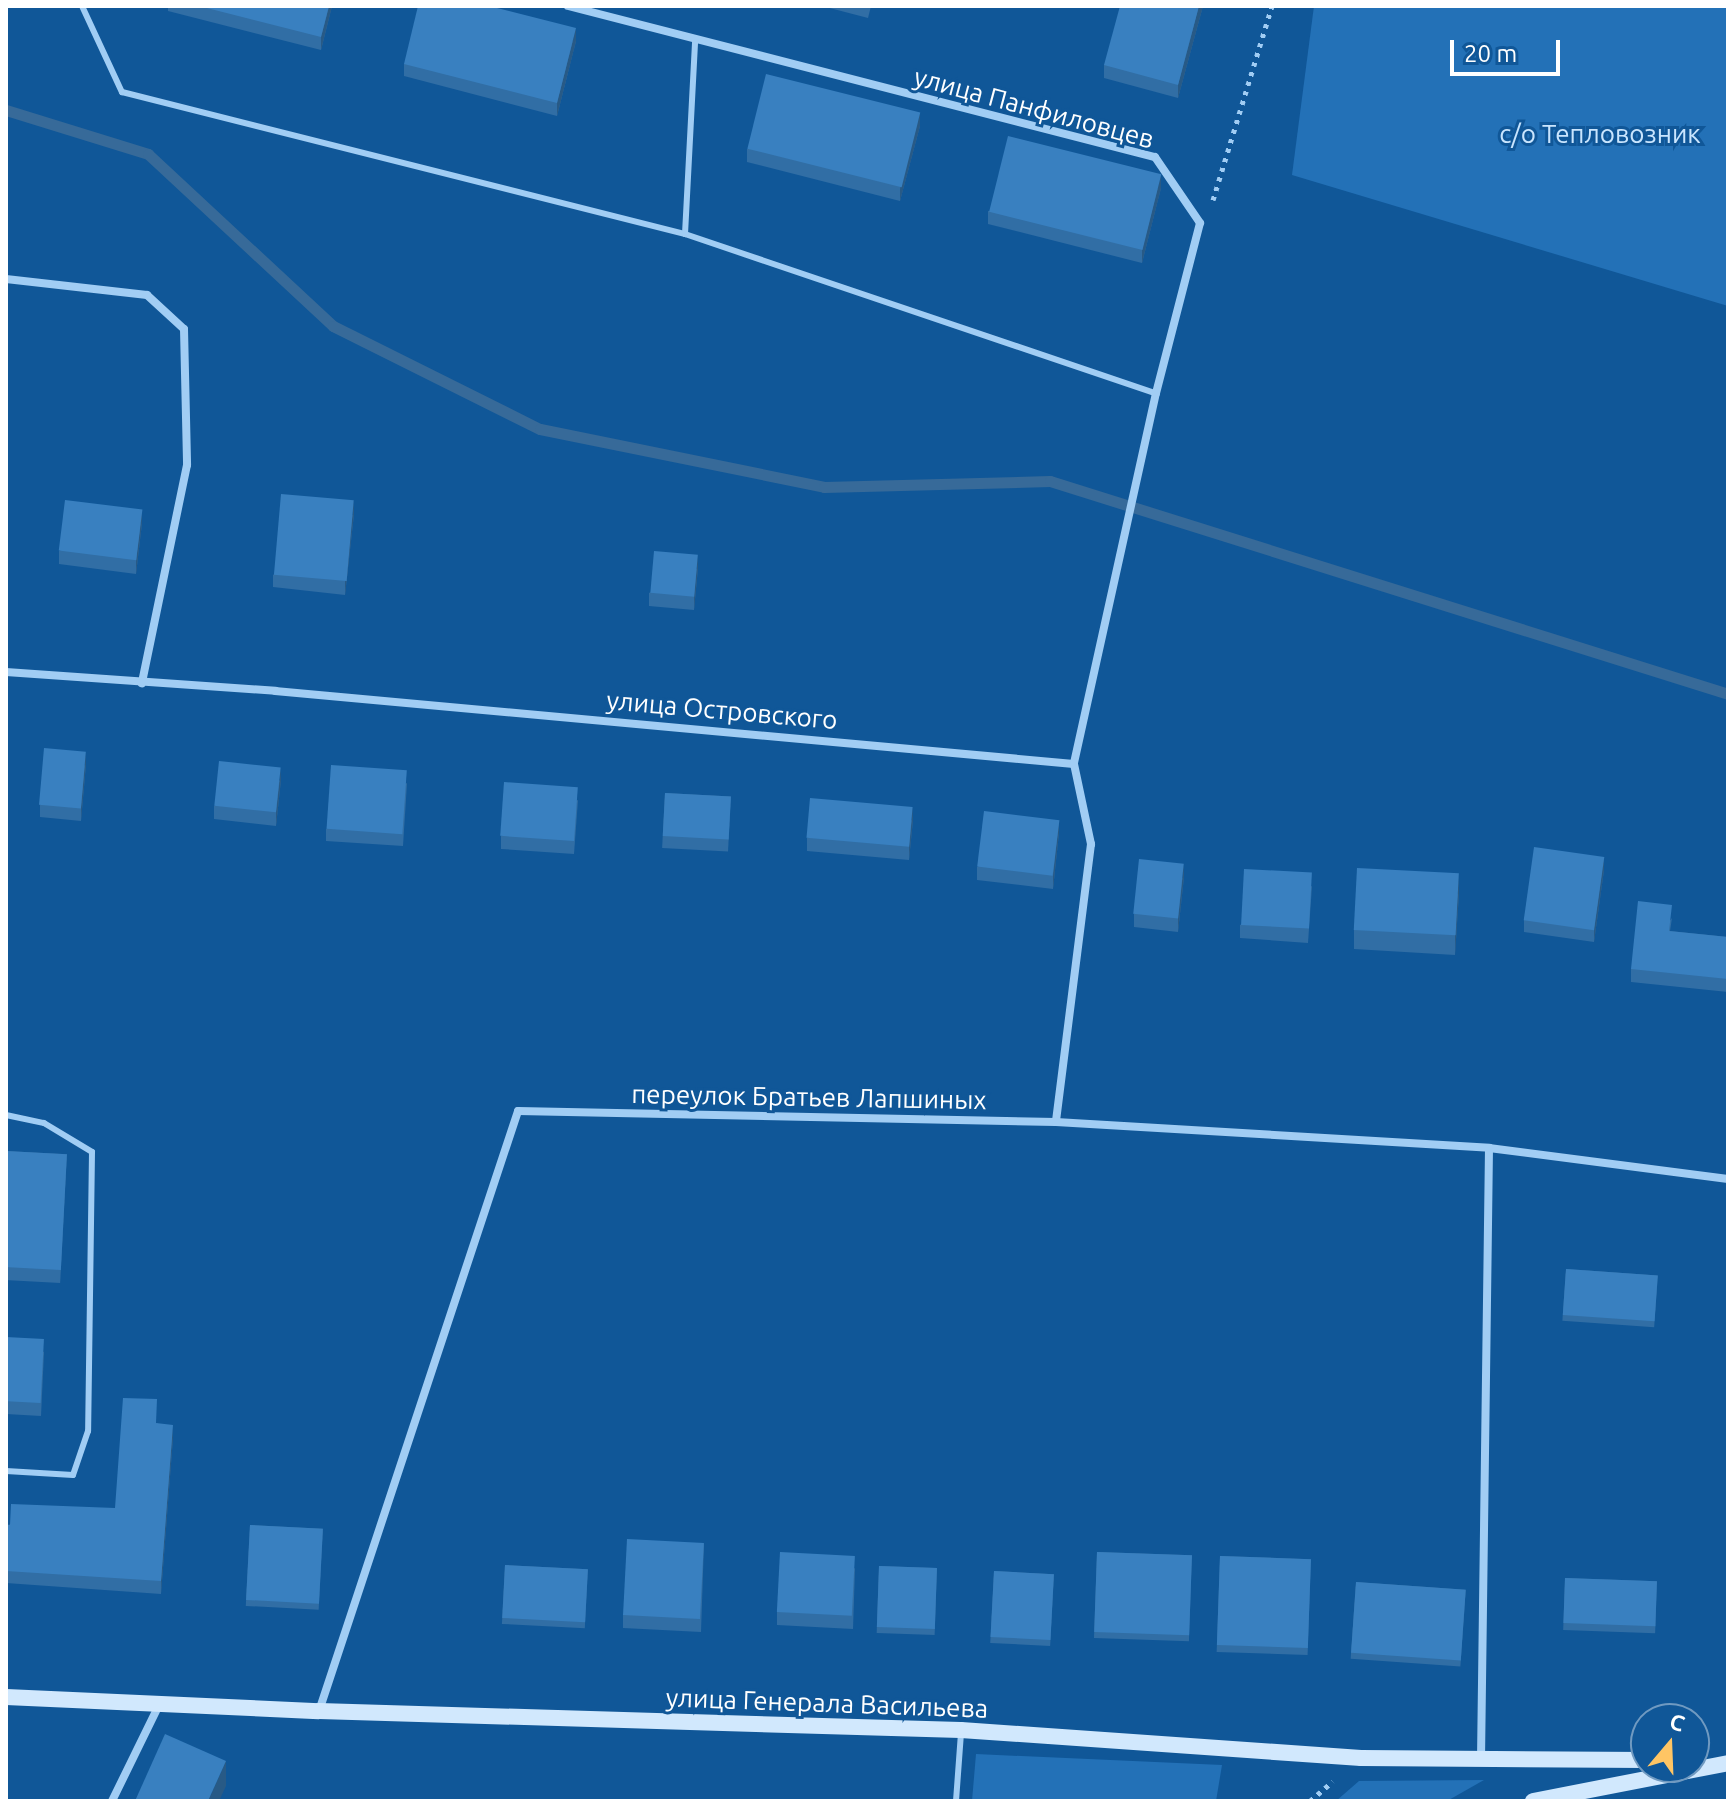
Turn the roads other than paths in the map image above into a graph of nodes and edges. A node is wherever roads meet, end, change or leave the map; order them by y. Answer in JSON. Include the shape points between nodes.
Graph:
{"nodes":[{"id":1,"x":82,"y":6,"type":"edge"},
{"id":2,"x":568,"y":6,"type":"edge"},
{"id":3,"x":695,"y":40,"type":"junction"},
{"id":4,"x":685,"y":234,"type":"junction"},
{"id":5,"x":6,"y":279,"type":"edge"},
{"id":6,"x":1156,"y":393,"type":"junction"},
{"id":7,"x":6,"y":672,"type":"edge"},
{"id":8,"x":142,"y":683,"type":"junction"},
{"id":9,"x":1074,"y":764,"type":"junction"},
{"id":10,"x":6,"y":1115,"type":"edge"},
{"id":11,"x":1056,"y":1122,"type":"junction"},
{"id":12,"x":1489,"y":1148,"type":"junction"},
{"id":13,"x":1728,"y":1179,"type":"edge"},
{"id":14,"x":6,"y":1471,"type":"edge"},
{"id":15,"x":6,"y":1697,"type":"edge"},
{"id":16,"x":160,"y":1703,"type":"junction"},
{"id":17,"x":319,"y":1711,"type":"junction"},
{"id":18,"x":961,"y":1730,"type":"junction"},
{"id":19,"x":1630,"y":1760,"type":"edge"},
{"id":20,"x":1481,"y":1761,"type":"junction"},
{"id":21,"x":1728,"y":1761,"type":"edge"},
{"id":22,"x":112,"y":1801,"type":"edge"},
{"id":23,"x":956,"y":1801,"type":"edge"},
{"id":24,"x":1533,"y":1801,"type":"edge"}],
"edges":[{"from":1,"to":4,"type":"lane","via":[[122,92]]},
{"from":2,"to":3,"type":"street","name":"улица Панфиловцев"},
{"from":3,"to":4,"type":"lane"},
{"from":3,"to":6,"type":"street","name":"улица Панфиловцев","via":[[1155,157],[1200,223]]},
{"from":4,"to":6,"type":"lane"},
{"from":5,"to":8,"type":"street","via":[[147,295],[184,329],[187,465]]},
{"from":6,"to":9,"type":"street","name":"улица Панфиловцев"},
{"from":7,"to":8,"type":"street","name":"улица Островского"},
{"from":8,"to":9,"type":"street","name":"улица Островского"},
{"from":9,"to":11,"type":"street","via":[[1091,844]]},
{"from":10,"to":14,"type":"lane","via":[[44,1123],[92,1152],[88,1431],[73,1475]]},
{"from":11,"to":12,"type":"street","name":"переулок Братьев Лапшиных"},
{"from":11,"to":17,"type":"street","name":"переулок Братьев Лапшиных","via":[[518,1111]]},
{"from":12,"to":13,"type":"street","name":"переулок Братьев Лапшиных"},
{"from":12,"to":20,"type":"street"},
{"from":15,"to":16,"type":"main road","name":"улица Генерала Васильева"},
{"from":16,"to":17,"type":"main road","name":"улица Генерала Васильева"},
{"from":16,"to":22,"type":"street"},
{"from":17,"to":18,"type":"main road","name":"улица Генерала Васильева"},
{"from":18,"to":20,"type":"main road","name":"улица Генерала Васильева","via":[[1361,1758]]},
{"from":18,"to":23,"type":"lane"},
{"from":19,"to":20,"type":"main road","name":"улица Генерала Васильева"},
{"from":21,"to":24,"type":"main road"}]}
